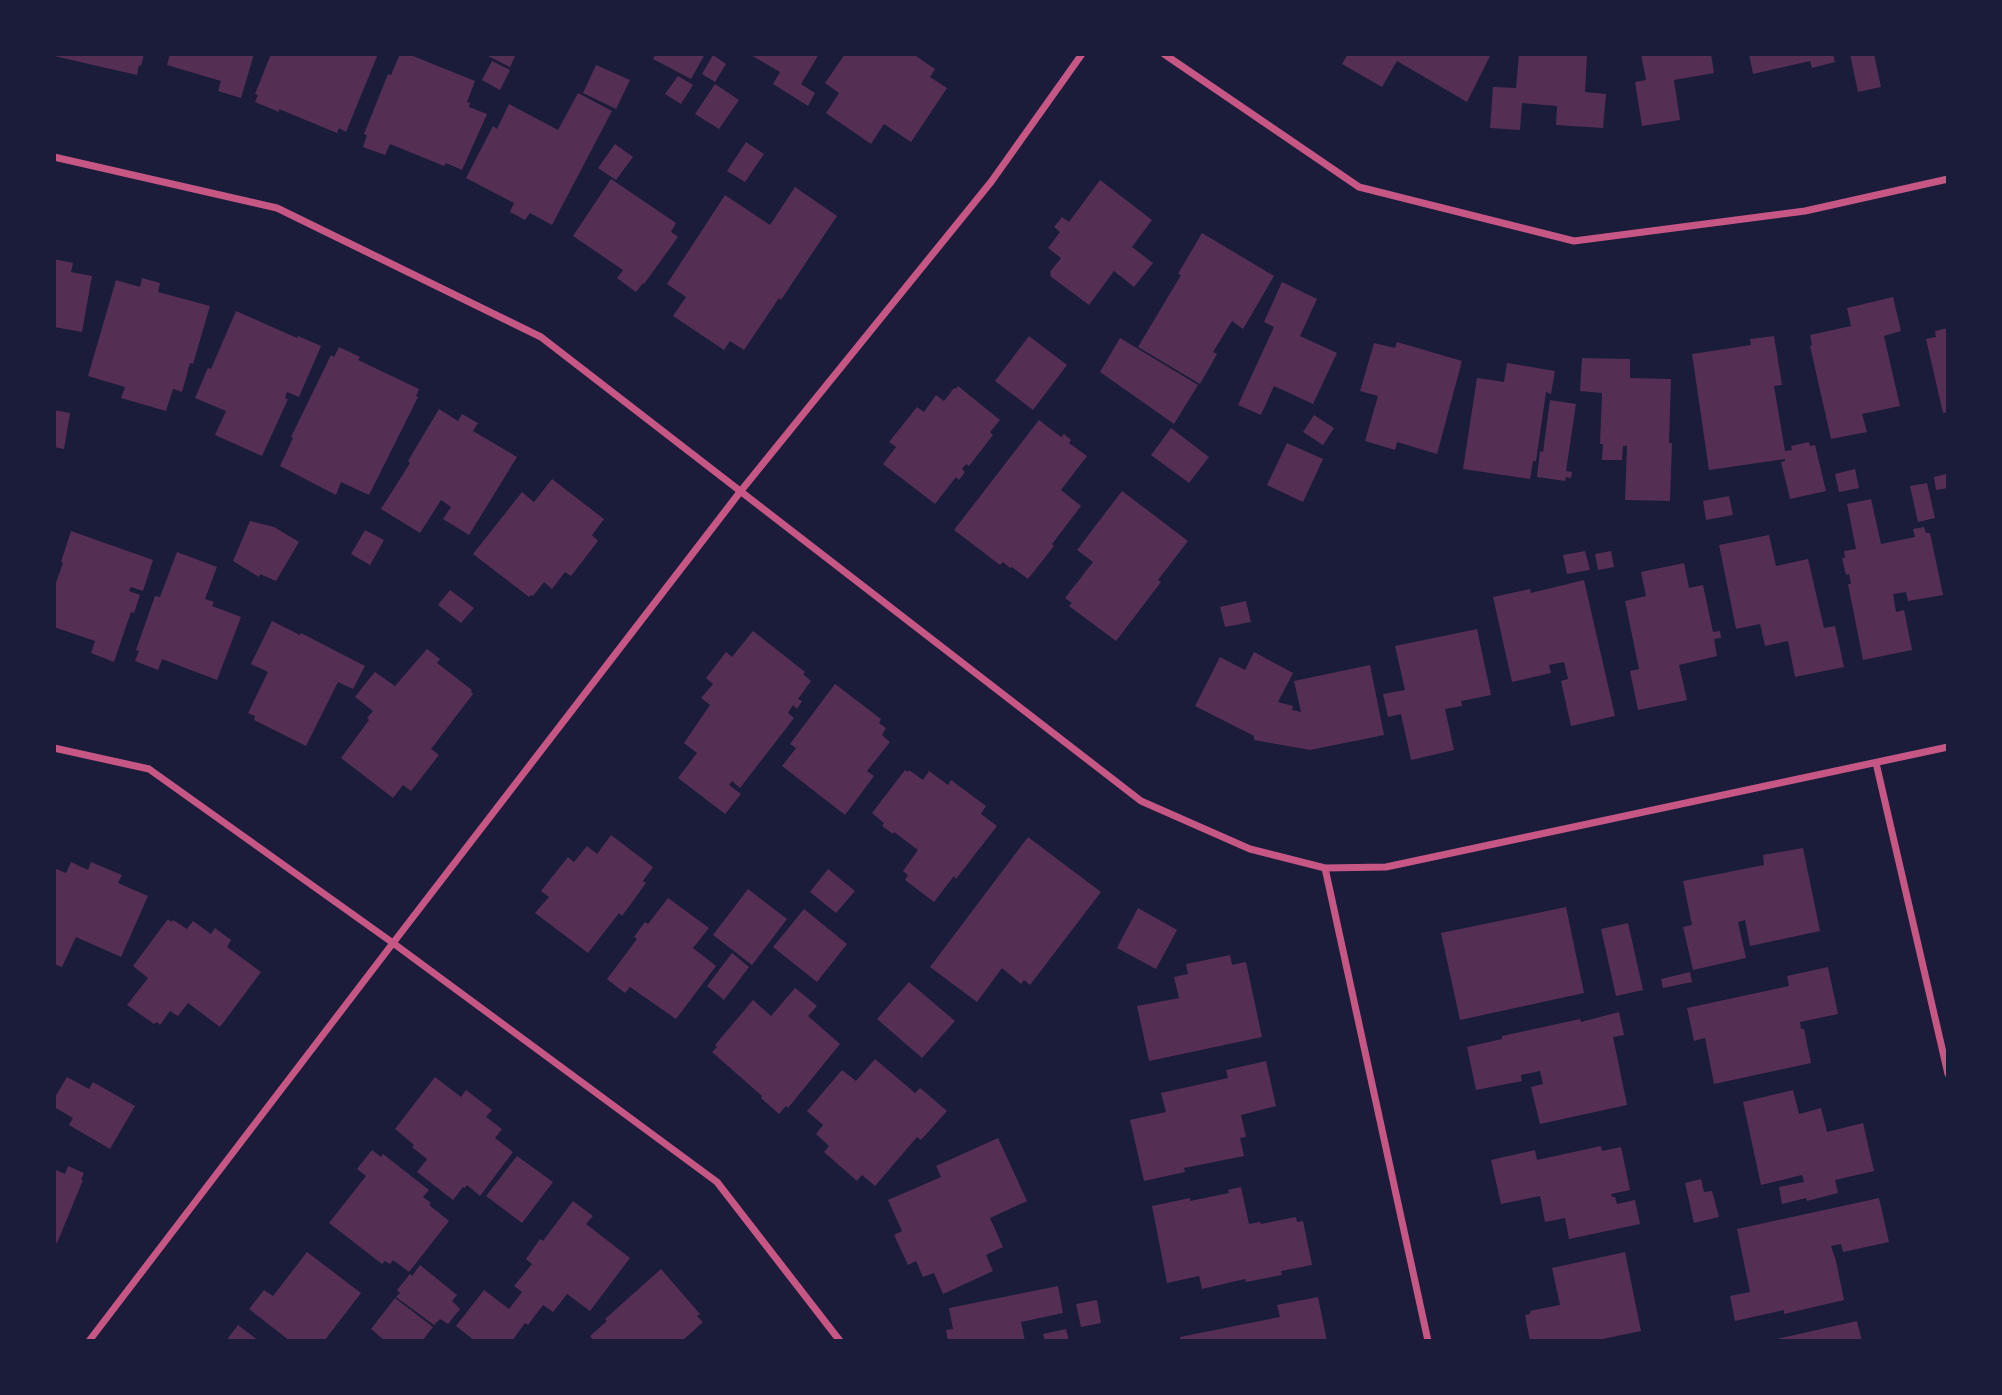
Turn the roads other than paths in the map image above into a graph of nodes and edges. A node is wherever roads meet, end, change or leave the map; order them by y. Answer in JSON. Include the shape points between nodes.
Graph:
{"nodes":[{"id":1,"x":1082,"y":54,"type":"edge"},
{"id":2,"x":1164,"y":54,"type":"edge"},
{"id":3,"x":54,"y":157,"type":"edge"},
{"id":4,"x":1948,"y":179,"type":"edge"},
{"id":5,"x":740,"y":492,"type":"junction"},
{"id":6,"x":1948,"y":747,"type":"edge"},
{"id":7,"x":54,"y":748,"type":"edge"},
{"id":8,"x":1876,"y":763,"type":"junction"},
{"id":9,"x":1325,"y":868,"type":"junction"},
{"id":10,"x":393,"y":943,"type":"junction"},
{"id":11,"x":1948,"y":1074,"type":"edge"},
{"id":12,"x":89,"y":1341,"type":"edge"},
{"id":13,"x":840,"y":1341,"type":"edge"},
{"id":14,"x":1428,"y":1341,"type":"edge"}],
"edges":[{"from":1,"to":5,"type":"street","via":[[991,182]]},
{"from":2,"to":4,"type":"street","via":[[1359,187],[1574,241],[1805,211]]},
{"from":3,"to":5,"type":"street","via":[[277,208],[541,337]]},
{"from":5,"to":9,"type":"street","via":[[1141,801],[1250,849]]},
{"from":5,"to":10,"type":"street"},
{"from":6,"to":8,"type":"street"},
{"from":7,"to":10,"type":"street","via":[[149,769]]},
{"from":8,"to":9,"type":"street","via":[[1386,867]]},
{"from":8,"to":11,"type":"street"},
{"from":9,"to":14,"type":"street"},
{"from":10,"to":12,"type":"street"},
{"from":10,"to":13,"type":"street","via":[[717,1182]]}]}
